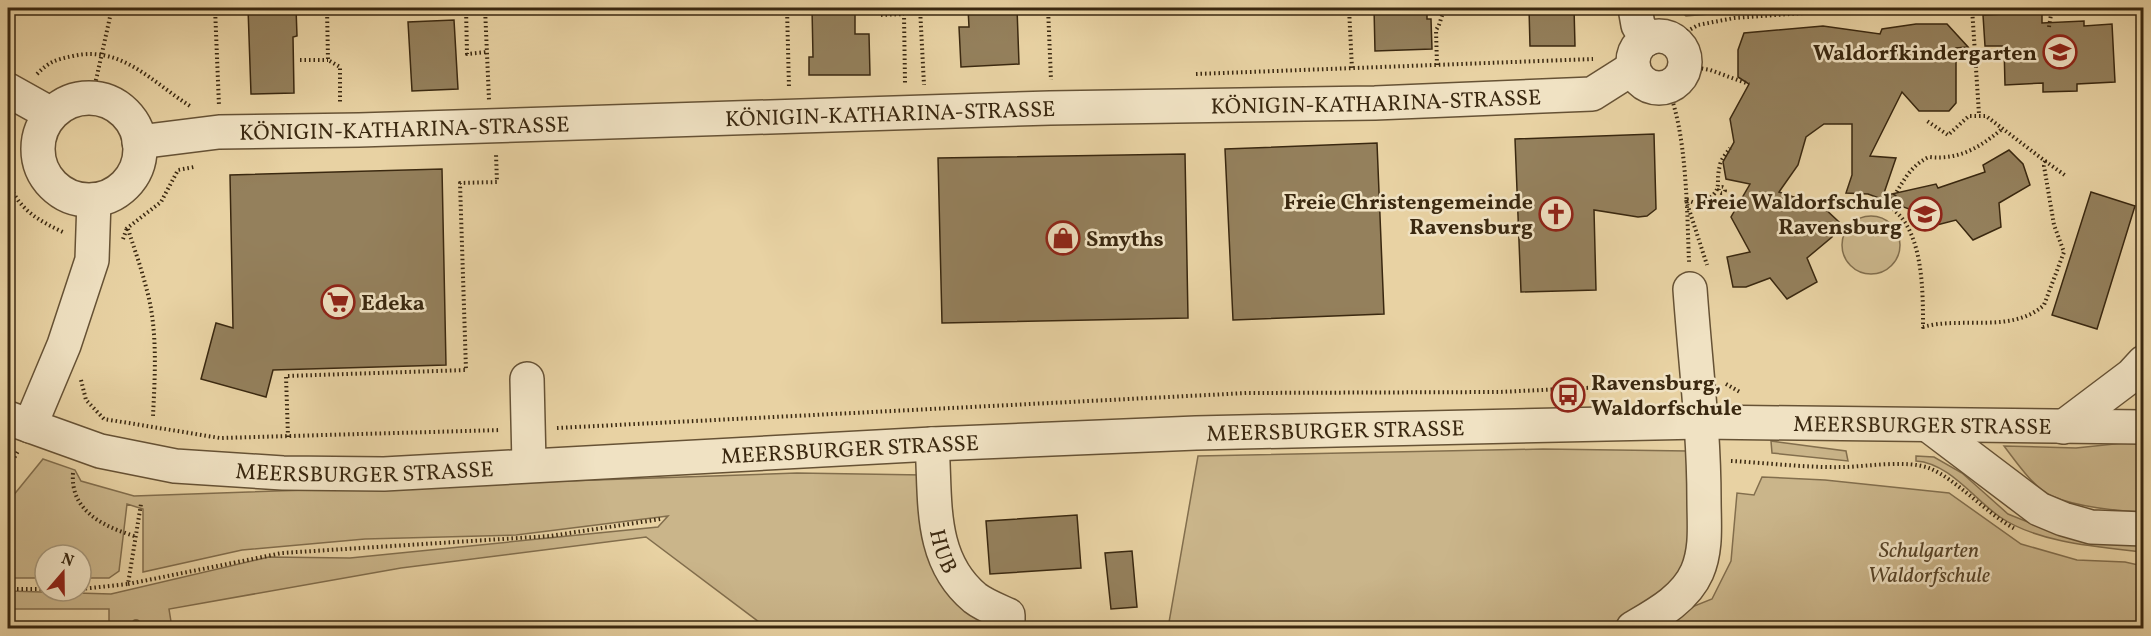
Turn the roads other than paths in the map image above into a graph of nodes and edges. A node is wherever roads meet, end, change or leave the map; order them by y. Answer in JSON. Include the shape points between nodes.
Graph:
{"nodes":[{"id":1,"x":1635,"y":8,"type":"edge"},
{"id":2,"x":11,"y":93,"type":"edge"},
{"id":3,"x":51,"y":114,"type":"junction"},
{"id":4,"x":139,"y":142,"type":"junction"},
{"id":5,"x":94,"y":200,"type":"junction"},
{"id":6,"x":1700,"y":283,"type":"road end"},
{"id":7,"x":2144,"y":362,"type":"edge"},
{"id":8,"x":527,"y":380,"type":"dead end"},
{"id":9,"x":19,"y":422,"type":"edge"},
{"id":10,"x":1701,"y":422,"type":"junction"},
{"id":11,"x":1928,"y":424,"type":"junction"},
{"id":12,"x":2063,"y":427,"type":"junction"},
{"id":13,"x":2144,"y":427,"type":"edge"},
{"id":14,"x":932,"y":444,"type":"junction"},
{"id":15,"x":529,"y":464,"type":"junction"},
{"id":16,"x":2144,"y":529,"type":"edge"},
{"id":17,"x":1008,"y":628,"type":"edge"},
{"id":18,"x":1633,"y":628,"type":"edge"}],
"edges":[{"from":1,"to":4,"type":"street","name":"KÖNIGIN-KATHARINA-STRASSE","via":[[1638,25],[1668,58],[1636,50],[1633,68],[1592,94],[1375,104],[789,115],[493,139],[219,132]]},
{"from":2,"to":3,"type":"street"},
{"from":3,"to":4,"type":"street","via":[[68,102],[92,98],[115,105],[128,115]]},
{"from":3,"to":5,"type":"street","via":[[39,138],[42,170],[63,193]]},
{"from":4,"to":5,"type":"street","via":[[139,160],[123,188]]},
{"from":5,"to":9,"type":"street","via":[[107,240],[92,260],[64,345]]},
{"from":6,"to":10,"type":"street","via":[[1710,379]]},
{"from":7,"to":12,"type":"street"},
{"from":8,"to":15,"type":"street"},
{"from":9,"to":15,"type":"street","name":"MEERSBURGER STRASSE","via":[[100,451],[175,466],[384,474]]},
{"from":10,"to":11,"type":"street","name":"MEERSBURGER STRASSE"},
{"from":10,"to":14,"type":"street","name":"MEERSBURGER STRASSE","via":[[1196,433]]},
{"from":10,"to":18,"type":"street","via":[[1703,557],[1685,590],[1665,609]]},
{"from":11,"to":12,"type":"street","name":"MEERSBURGER STRASSE"},
{"from":11,"to":16,"type":"street","via":[[2039,509],[2091,527]]},
{"from":12,"to":13,"type":"street","name":"MEERSBURGER STRASSE"},
{"from":14,"to":15,"type":"street","name":"MEERSBURGER STRASSE"},
{"from":14,"to":17,"type":"street","name":"HUB","via":[[938,541],[953,575],[976,599],[1008,615]]}]}
